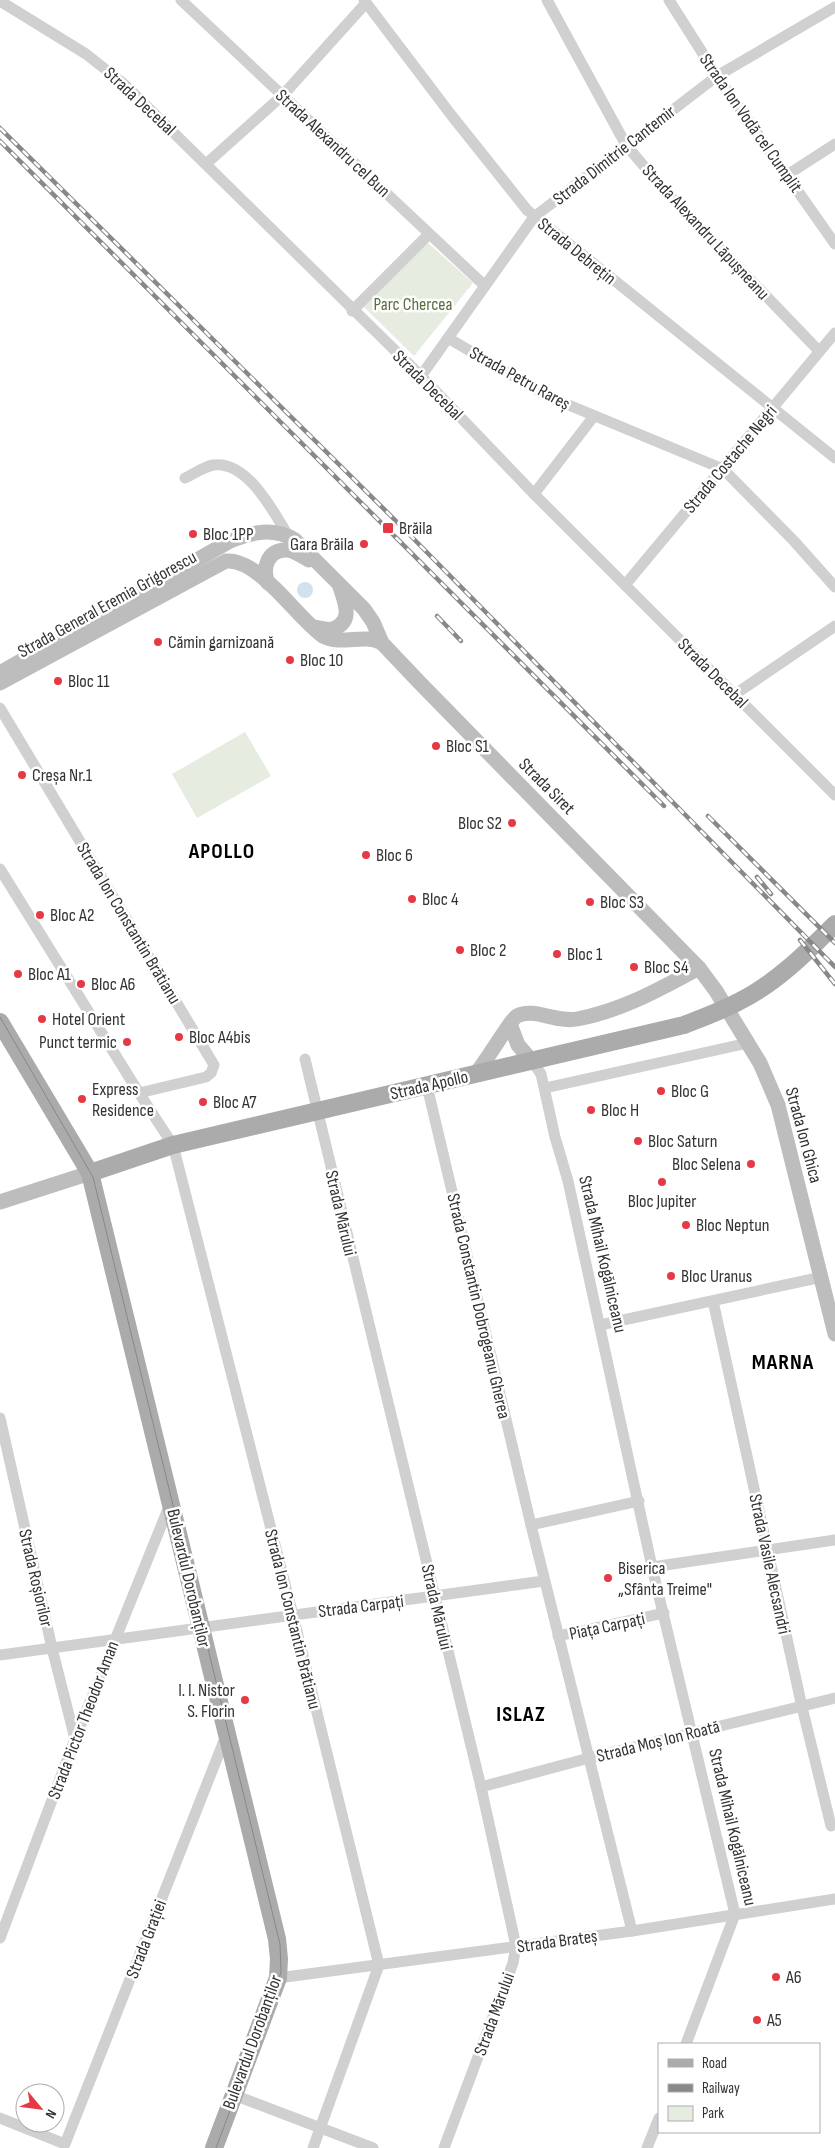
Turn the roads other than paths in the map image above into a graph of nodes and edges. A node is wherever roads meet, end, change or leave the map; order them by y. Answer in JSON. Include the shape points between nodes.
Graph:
{"nodes":[{"id":1,"x":181,"y":0,"type":"edge"},
{"id":2,"x":547,"y":0,"type":"edge"},
{"id":3,"x":669,"y":0,"type":"edge"},
{"id":4,"x":0,"y":1,"type":"edge"},
{"id":5,"x":365,"y":1,"type":"edge"},
{"id":6,"x":835,"y":7,"type":"edge"},
{"id":7,"x":717,"y":76,"type":"junction"},
{"id":8,"x":283,"y":95,"type":"junction"},
{"id":9,"x":835,"y":144,"type":"edge"},
{"id":10,"x":626,"y":145,"type":"junction"},
{"id":11,"x":206,"y":164,"type":"junction"},
{"id":12,"x":787,"y":175,"type":"junction"},
{"id":13,"x":534,"y":217,"type":"junction"},
{"id":14,"x":429,"y":234,"type":"junction"},
{"id":15,"x":835,"y":244,"type":"edge"},
{"id":16,"x":485,"y":286,"type":"junction"},
{"id":17,"x":352,"y":311,"type":"junction"},
{"id":18,"x":835,"y":334,"type":"edge"},
{"id":19,"x":448,"y":338,"type":"junction"},
{"id":20,"x":819,"y":351,"type":"junction"},
{"id":21,"x":421,"y":376,"type":"junction"},
{"id":22,"x":774,"y":407,"type":"junction"},
{"id":23,"x":594,"y":416,"type":"junction"},
{"id":24,"x":835,"y":458,"type":"edge"},
{"id":25,"x":723,"y":468,"type":"junction"},
{"id":26,"x":185,"y":478,"type":"dead end"},
{"id":27,"x":534,"y":494,"type":"junction"},
{"id":28,"x":246,"y":535,"type":"joint"},
{"id":29,"x":289,"y":537,"type":"junction"},
{"id":30,"x":322,"y":567,"type":"junction"},
{"id":31,"x":268,"y":583,"type":"junction"},
{"id":32,"x":340,"y":585,"type":"junction"},
{"id":33,"x":625,"y":585,"type":"junction"},
{"id":34,"x":835,"y":587,"type":"edge"},
{"id":35,"x":312,"y":626,"type":"junction"},
{"id":36,"x":835,"y":626,"type":"edge"},
{"id":37,"x":382,"y":643,"type":"junction"},
{"id":38,"x":0,"y":672,"type":"edge"},
{"id":39,"x":0,"y":683,"type":"edge"},
{"id":40,"x":734,"y":695,"type":"junction"},
{"id":41,"x":0,"y":708,"type":"edge"},
{"id":42,"x":835,"y":795,"type":"edge"},
{"id":43,"x":0,"y":869,"type":"edge"},
{"id":44,"x":835,"y":924,"type":"edge"},
{"id":45,"x":699,"y":968,"type":"junction"},
{"id":46,"x":730,"y":1013,"type":"joint"},
{"id":47,"x":0,"y":1022,"type":"edge"},
{"id":48,"x":510,"y":1024,"type":"junction"},
{"id":49,"x":748,"y":1043,"type":"junction"},
{"id":50,"x":305,"y":1059,"type":"dead end"},
{"id":51,"x":532,"y":1061,"type":"junction"},
{"id":52,"x":476,"y":1074,"type":"junction"},
{"id":53,"x":427,"y":1086,"type":"junction"},
{"id":54,"x":544,"y":1088,"type":"junction"},
{"id":55,"x":139,"y":1093,"type":"junction"},
{"id":56,"x":317,"y":1111,"type":"junction"},
{"id":57,"x":173,"y":1145,"type":"junction"},
{"id":58,"x":90,"y":1173,"type":"junction"},
{"id":59,"x":0,"y":1202,"type":"edge"},
{"id":60,"x":822,"y":1277,"type":"junction"},
{"id":61,"x":712,"y":1301,"type":"junction"},
{"id":62,"x":600,"y":1325,"type":"junction"},
{"id":63,"x":835,"y":1334,"type":"edge"},
{"id":64,"x":0,"y":1418,"type":"edge"},
{"id":65,"x":639,"y":1501,"type":"junction"},
{"id":66,"x":171,"y":1503,"type":"junction"},
{"id":67,"x":531,"y":1525,"type":"junction"},
{"id":68,"x":835,"y":1540,"type":"edge"},
{"id":69,"x":767,"y":1551,"type":"junction"},
{"id":70,"x":652,"y":1567,"type":"junction"},
{"id":71,"x":544,"y":1580,"type":"junction"},
{"id":72,"x":434,"y":1597,"type":"junction"},
{"id":73,"x":664,"y":1613,"type":"junction"},
{"id":74,"x":293,"y":1615,"type":"junction"},
{"id":75,"x":200,"y":1627,"type":"junction"},
{"id":76,"x":558,"y":1636,"type":"junction"},
{"id":77,"x":114,"y":1640,"type":"junction"},
{"id":78,"x":52,"y":1648,"type":"junction"},
{"id":79,"x":0,"y":1655,"type":"edge"},
{"id":80,"x":835,"y":1698,"type":"edge"},
{"id":81,"x":802,"y":1707,"type":"junction"},
{"id":82,"x":227,"y":1733,"type":"junction"},
{"id":83,"x":692,"y":1733,"type":"junction"},
{"id":84,"x":75,"y":1739,"type":"junction"},
{"id":85,"x":589,"y":1758,"type":"junction"},
{"id":86,"x":481,"y":1787,"type":"junction"},
{"id":87,"x":831,"y":1826,"type":"dead end"},
{"id":88,"x":835,"y":1899,"type":"edge"},
{"id":89,"x":735,"y":1914,"type":"junction"},
{"id":90,"x":632,"y":1931,"type":"junction"},
{"id":91,"x":0,"y":1938,"type":"edge"},
{"id":92,"x":516,"y":1946,"type":"junction"},
{"id":93,"x":379,"y":1965,"type":"junction"},
{"id":94,"x":278,"y":1978,"type":"junction"},
{"id":95,"x":686,"y":2043,"type":"edge"},
{"id":96,"x":234,"y":2095,"type":"junction"},
{"id":97,"x":0,"y":2118,"type":"edge"},
{"id":98,"x":658,"y":2120,"type":"edge"},
{"id":99,"x":321,"y":2128,"type":"junction"},
{"id":100,"x":214,"y":2148,"type":"edge"},
{"id":101,"x":313,"y":2148,"type":"edge"},
{"id":102,"x":373,"y":2148,"type":"edge"},
{"id":103,"x":444,"y":2148,"type":"edge"},
{"id":104,"x":647,"y":2148,"type":"edge"}],
"edges":[{"from":1,"to":8,"type":"street","name":"Strada Alexandru cel Bun"},
{"from":2,"to":10,"type":"street","name":"Strada Alexandru Lăpușneanu"},
{"from":3,"to":7,"type":"street","name":"Strada Ion Vodă cel Cumplit"},
{"from":4,"to":11,"type":"street","name":"Strada Decebal","via":[[105,68]]},
{"from":5,"to":8,"type":"street"},
{"from":5,"to":13,"type":"street","name":"Strada Debrețin"},
{"from":6,"to":7,"type":"street","name":"Strada Dimitrie Cantemir"},
{"from":7,"to":10,"type":"street","name":"Strada Dimitrie Cantemir"},
{"from":7,"to":12,"type":"street","name":"Strada Ion Vodă cel Cumplit"},
{"from":8,"to":11,"type":"street"},
{"from":8,"to":14,"type":"street","name":"Strada Alexandru cel Bun"},
{"from":9,"to":12,"type":"street"},
{"from":10,"to":13,"type":"street","name":"Strada Dimitrie Cantemir"},
{"from":10,"to":20,"type":"street","name":"Strada Alexandru Lăpușneanu","via":[[666,192]]},
{"from":11,"to":17,"type":"street","name":"Strada Decebal"},
{"from":12,"to":15,"type":"street","name":"Strada Ion Vodă cel Cumplit"},
{"from":13,"to":16,"type":"street","name":"Strada Dimitrie Cantemir"},
{"from":13,"to":22,"type":"street","name":"Strada Debrețin"},
{"from":14,"to":16,"type":"street","name":"Strada Alexandru cel Bun"},
{"from":14,"to":17,"type":"street"},
{"from":16,"to":19,"type":"street","name":"Strada Dimitrie Cantemir"},
{"from":17,"to":21,"type":"street","name":"Strada Decebal"},
{"from":18,"to":20,"type":"street","name":"Strada Costache Negri"},
{"from":19,"to":21,"type":"street","name":"Strada Dimitrie Cantemir"},
{"from":19,"to":23,"type":"street","name":"Strada Petru Rareș","via":[[517,380]]},
{"from":20,"to":22,"type":"street","name":"Strada Costache Negri"},
{"from":21,"to":27,"type":"street","name":"Strada Decebal"},
{"from":22,"to":24,"type":"street","name":"Strada Debrețin"},
{"from":22,"to":25,"type":"street","name":"Strada Costache Negri"},
{"from":23,"to":25,"type":"street","name":"Strada Petru Rareș"},
{"from":23,"to":27,"type":"street","name":"Strada Petru Rareș"},
{"from":25,"to":33,"type":"street","name":"Strada Costache Negri"},
{"from":25,"to":34,"type":"street","name":"Strada Petru Rareș"},
{"from":26,"to":29,"type":"street","via":[[213,465],[234,469],[259,490]]},
{"from":27,"to":33,"type":"street","name":"Strada Decebal"},
{"from":28,"to":29,"type":"street","name":"Strada Siret","via":[[268,532]]},
{"from":28,"to":38,"type":"street","name":"Strada General Eremia Grigorescu","via":[[221,545]]},
{"from":29,"to":30,"type":"street","name":"Strada Siret"},
{"from":30,"to":31,"type":"street","name":"Strada Siret","via":[[291,551],[277,552],[266,566]]},
{"from":30,"to":32,"type":"street","name":"Strada Siret"},
{"from":31,"to":35,"type":"street","name":"Strada General Eremia Grigorescu"},
{"from":31,"to":39,"type":"street","name":"Strada General Eremia Grigorescu","via":[[244,563],[235,560],[220,563]]},
{"from":32,"to":35,"type":"street","name":"Strada Siret","via":[[347,608],[343,622],[330,630]]},
{"from":32,"to":37,"type":"street","name":"Strada Siret","via":[[369,615]]},
{"from":33,"to":40,"type":"street","name":"Strada Decebal"},
{"from":35,"to":37,"type":"street","name":"Strada General Eremia Grigorescu","via":[[328,638],[367,639]]},
{"from":36,"to":40,"type":"street"},
{"from":37,"to":45,"type":"street","name":"Strada Siret"},
{"from":40,"to":42,"type":"street","name":"Strada Decebal"},
{"from":41,"to":55,"type":"street","name":"Strada Ion Constantin Brătianu","via":[[214,1065],[212,1073],[206,1077]]},
{"from":43,"to":55,"type":"street","name":"Strada Ion Constantin Brătianu"},
{"from":44,"to":51,"type":"main road","name":"Strada Apollo","via":[[800,958],[755,992],[723,1010],[684,1025]]},
{"from":45,"to":46,"type":"street","name":"Strada Siret"},
{"from":45,"to":48,"type":"street","via":[[640,999],[606,1012],[564,1021],[528,1013],[519,1015]]},
{"from":46,"to":49,"type":"street","name":"Strada Ion Ghica"},
{"from":47,"to":58,"type":"main road","name":"Bulevardul Dorobanților"},
{"from":48,"to":51,"type":"street","name":"Strada Mihail Kogălniceanu","via":[[518,1045]]},
{"from":48,"to":52,"type":"street"},
{"from":49,"to":54,"type":"street"},
{"from":49,"to":60,"type":"street","name":"Strada Ion Ghica","via":[[771,1084],[778,1105]]},
{"from":50,"to":56,"type":"street","name":"Strada Mărului"},
{"from":51,"to":52,"type":"main road","name":"Strada Apollo"},
{"from":51,"to":54,"type":"street","name":"Strada Mihail Kogălniceanu","via":[[539,1070]]},
{"from":52,"to":53,"type":"main road","name":"Strada Apollo"},
{"from":53,"to":56,"type":"main road","name":"Strada Apollo"},
{"from":53,"to":67,"type":"street","name":"Strada Constantin Dobrogeanu Gherea"},
{"from":54,"to":62,"type":"street","name":"Strada Mihail Kogălniceanu"},
{"from":55,"to":57,"type":"street","name":"Strada Ion Constantin Brătianu"},
{"from":56,"to":57,"type":"main road","name":"Strada Apollo"},
{"from":56,"to":72,"type":"street","name":"Strada Mărului"},
{"from":57,"to":58,"type":"main road","name":"Strada Apollo"},
{"from":57,"to":74,"type":"street","name":"Strada Ion Constantin Brătianu"},
{"from":58,"to":59,"type":"street","name":"Strada Apollo"},
{"from":58,"to":66,"type":"main road","name":"Bulevardul Dorobanților"},
{"from":60,"to":61,"type":"street"},
{"from":60,"to":63,"type":"street","name":"Strada Ion Ghica"},
{"from":61,"to":62,"type":"street"},
{"from":61,"to":69,"type":"street","name":"Strada Vasile Alecsandri"},
{"from":62,"to":65,"type":"street","name":"Strada Mihail Kogălniceanu"},
{"from":64,"to":78,"type":"street","name":"Strada Roșiorilor"},
{"from":65,"to":67,"type":"street"},
{"from":65,"to":70,"type":"street","name":"Piața Carpați"},
{"from":66,"to":75,"type":"main road","name":"Bulevardul Dorobanților"},
{"from":66,"to":77,"type":"street","name":"Strada Pictor Theodor Aman"},
{"from":67,"to":71,"type":"street","name":"Piața Carpați"},
{"from":68,"to":69,"type":"street"},
{"from":69,"to":70,"type":"street"},
{"from":69,"to":81,"type":"street","name":"Strada Vasile Alecsandri"},
{"from":70,"to":73,"type":"street","name":"Piața Carpați"},
{"from":71,"to":72,"type":"street","name":"Strada Carpați"},
{"from":71,"to":76,"type":"street","name":"Piața Carpați"},
{"from":72,"to":74,"type":"street","name":"Strada Carpați"},
{"from":72,"to":86,"type":"street","name":"Strada Mărului"},
{"from":73,"to":76,"type":"street","name":"Piața Carpați"},
{"from":73,"to":83,"type":"street","name":"Strada Mihail Kogălniceanu"},
{"from":74,"to":75,"type":"street","name":"Strada Carpați"},
{"from":74,"to":93,"type":"street","name":"Strada Ion Constantin Brătianu"},
{"from":75,"to":77,"type":"street","name":"Strada Carpați"},
{"from":75,"to":82,"type":"main road","name":"Bulevardul Dorobanților"},
{"from":76,"to":85,"type":"street"},
{"from":77,"to":78,"type":"street","name":"Strada Carpați"},
{"from":77,"to":84,"type":"street","name":"Strada Pictor Theodor Aman"},
{"from":78,"to":79,"type":"street","name":"Strada Carpați"},
{"from":78,"to":84,"type":"street","name":"Strada Roșiorilor"},
{"from":80,"to":81,"type":"street","name":"Strada Moș Ion Roată"},
{"from":81,"to":83,"type":"street","name":"Strada Moș Ion Roată"},
{"from":81,"to":87,"type":"street","name":"Strada Vasile Alecsandri"},
{"from":82,"to":94,"type":"main road","name":"Bulevardul Dorobanților","via":[[277,1939]]},
{"from":82,"to":97,"type":"street","name":"Strada Grației","via":[[66,2144]]},
{"from":83,"to":85,"type":"street","name":"Strada Moș Ion Roată"},
{"from":83,"to":89,"type":"street","name":"Strada Mihail Kogălniceanu"},
{"from":84,"to":91,"type":"street","name":"Strada Pictor Theodor Aman"},
{"from":85,"to":86,"type":"street","name":"Strada Moș Ion Roată"},
{"from":85,"to":90,"type":"street"},
{"from":86,"to":92,"type":"street","name":"Strada Mărului"},
{"from":88,"to":89,"type":"street","name":"Strada Brateș"},
{"from":89,"to":90,"type":"street","name":"Strada Brateș"},
{"from":89,"to":95,"type":"street","name":"Strada Mihail Kogălniceanu"},
{"from":90,"to":92,"type":"street","name":"Strada Brateș"},
{"from":92,"to":93,"type":"street","name":"Strada Brateș"},
{"from":92,"to":103,"type":"street","name":"Strada Mărului","via":[[513,1963]]},
{"from":93,"to":94,"type":"street","name":"Strada Brateș"},
{"from":93,"to":99,"type":"street"},
{"from":94,"to":96,"type":"main road","name":"Bulevardul Dorobanților"},
{"from":96,"to":99,"type":"street"},
{"from":96,"to":100,"type":"main road","name":"Bulevardul Dorobanților"},
{"from":98,"to":104,"type":"street"},
{"from":99,"to":101,"type":"street"},
{"from":99,"to":102,"type":"street"}]}
